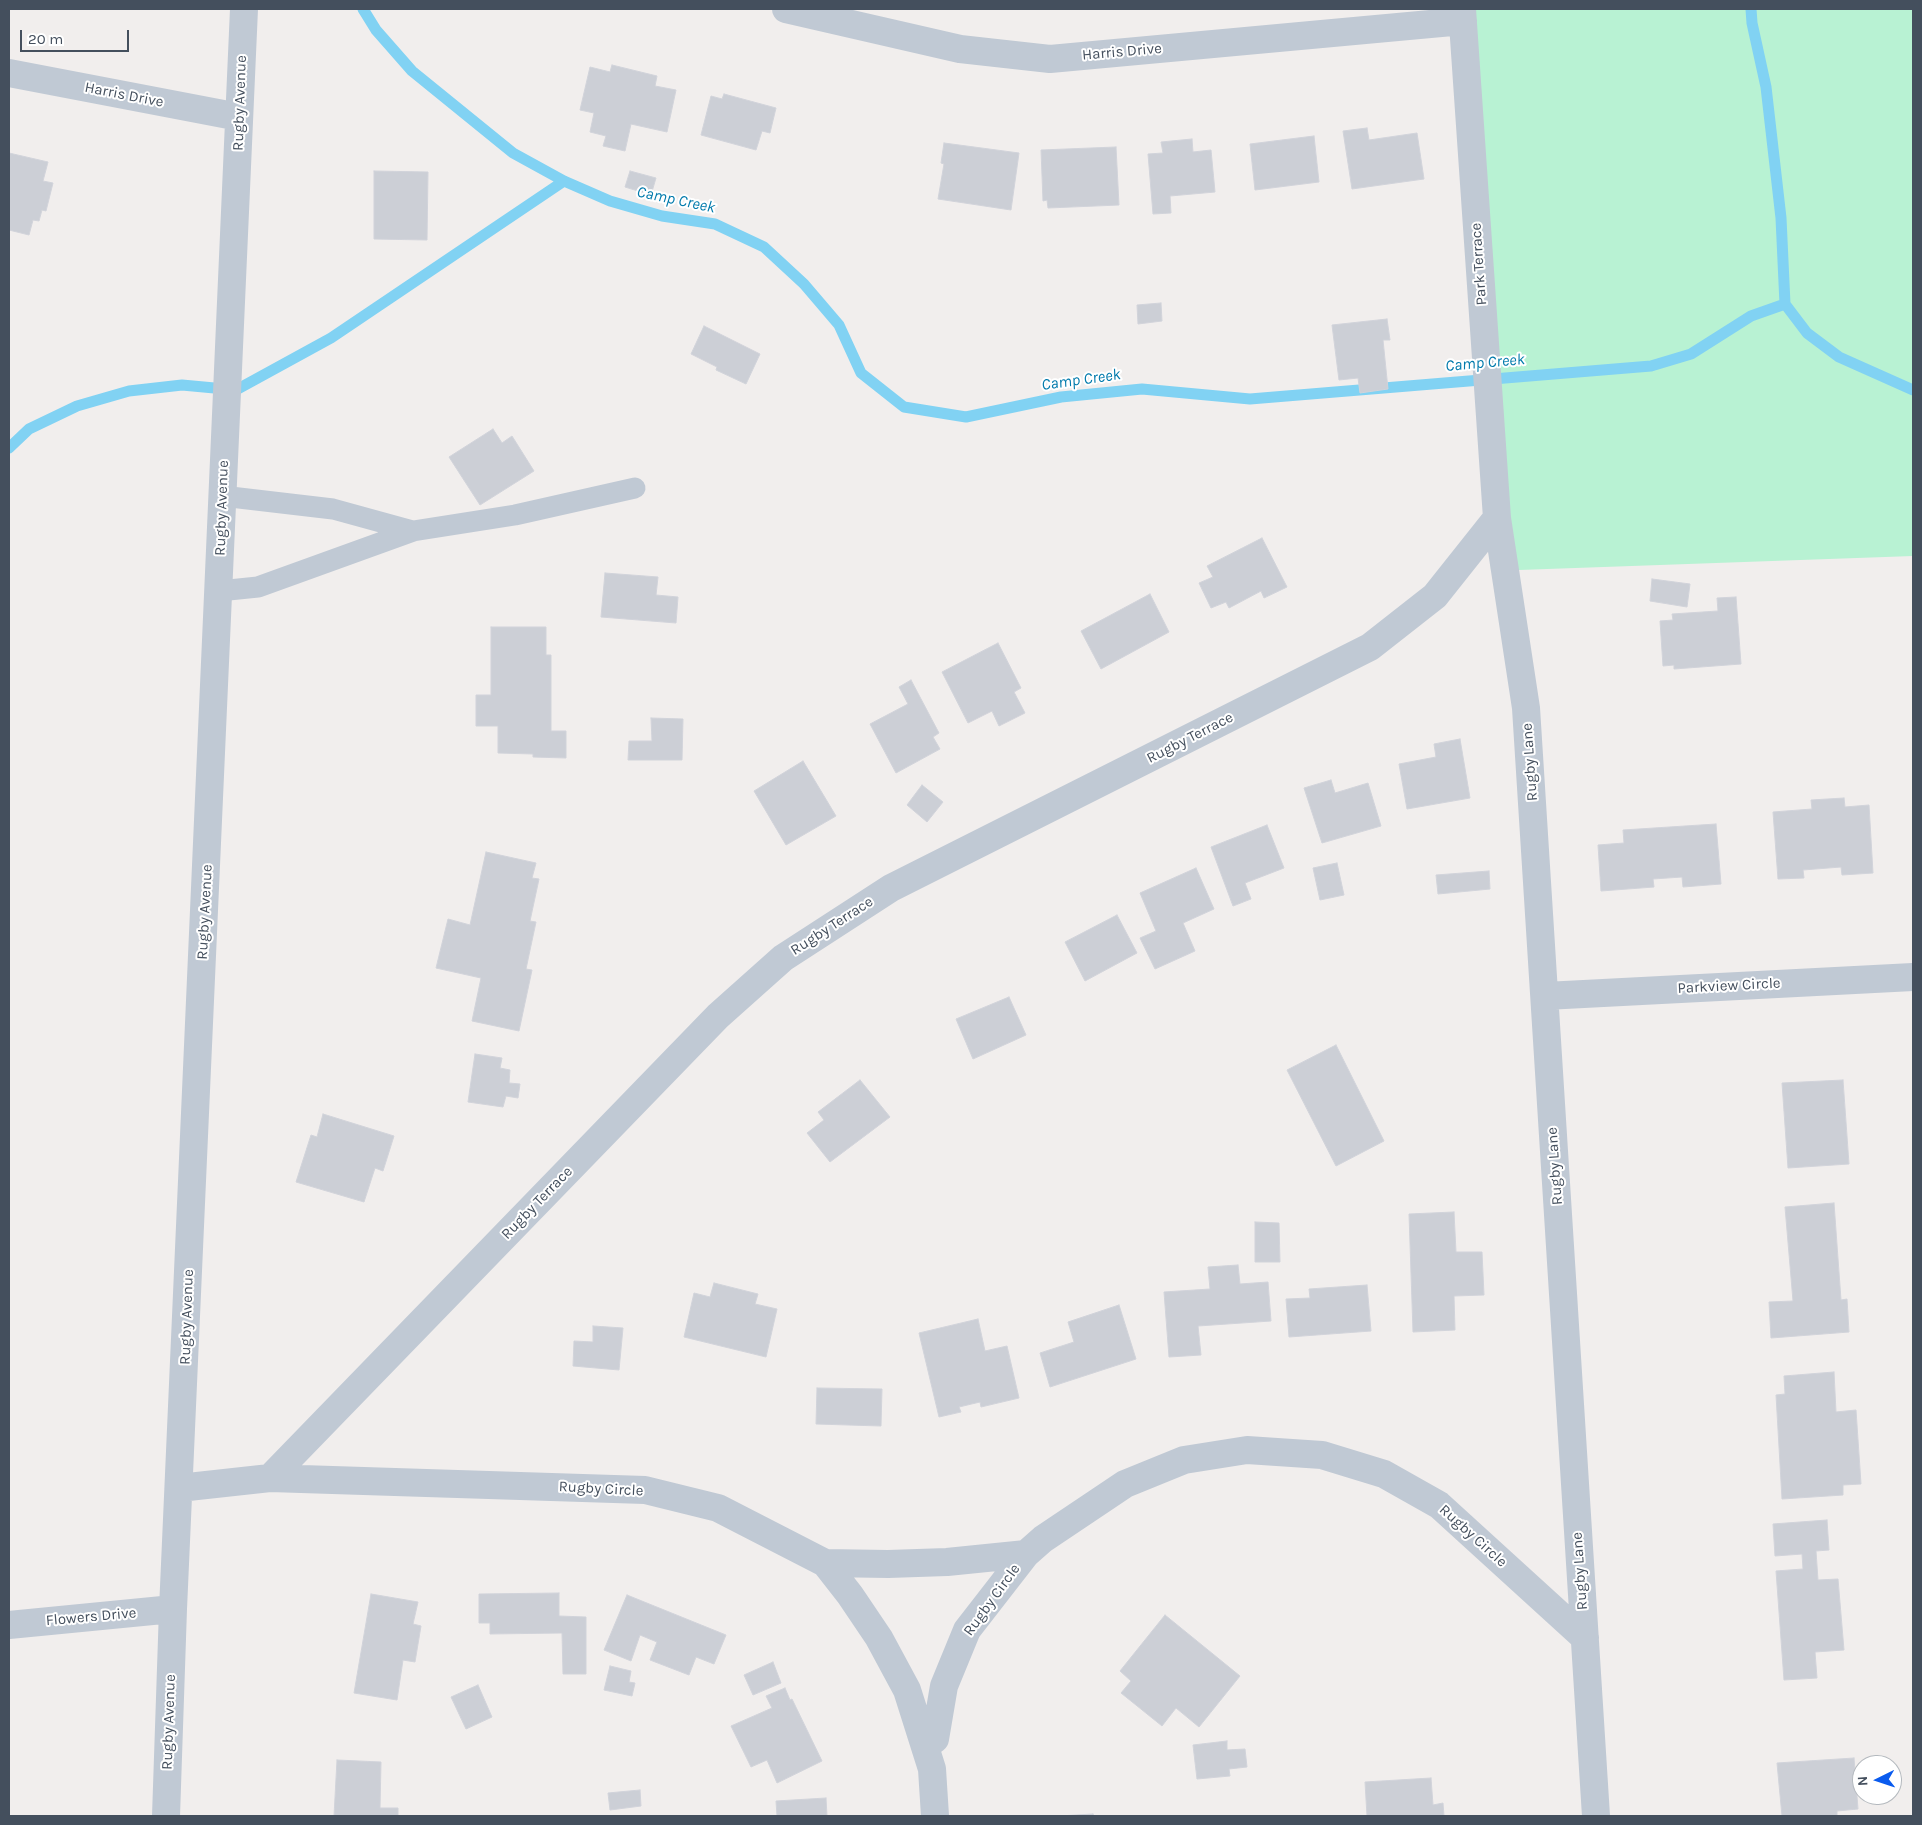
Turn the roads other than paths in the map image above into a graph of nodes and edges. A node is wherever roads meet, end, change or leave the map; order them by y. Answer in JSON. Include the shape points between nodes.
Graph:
{"nodes":[{"id":1,"x":244,"y":9,"type":"edge"},
{"id":2,"x":786,"y":9,"type":"edge"},
{"id":3,"x":1463,"y":15,"type":"edge"},
{"id":4,"x":9,"y":73,"type":"edge"},
{"id":5,"x":239,"y":117,"type":"junction"},
{"id":6,"x":635,"y":488,"type":"dead end"},
{"id":7,"x":222,"y":496,"type":"junction"},
{"id":8,"x":1497,"y":518,"type":"junction"},
{"id":9,"x":413,"y":531,"type":"junction"},
{"id":10,"x":219,"y":591,"type":"junction"},
{"id":11,"x":1913,"y":977,"type":"edge"},
{"id":12,"x":1544,"y":996,"type":"junction"},
{"id":13,"x":270,"y":1478,"type":"junction"},
{"id":14,"x":179,"y":1488,"type":"junction"},
{"id":15,"x":1026,"y":1554,"type":"junction"},
{"id":16,"x":824,"y":1563,"type":"junction"},
{"id":17,"x":174,"y":1609,"type":"junction"},
{"id":18,"x":9,"y":1625,"type":"edge"},
{"id":19,"x":1584,"y":1638,"type":"junction"},
{"id":20,"x":926,"y":1746,"type":"junction"},
{"id":21,"x":166,"y":1816,"type":"edge"},
{"id":22,"x":935,"y":1816,"type":"edge"},
{"id":23,"x":1596,"y":1816,"type":"edge"}],
"edges":[{"from":1,"to":5,"type":"street","name":"Rugby Avenue"},
{"from":2,"to":3,"type":"street","name":"Harris Drive","via":[[960,49],[1050,59]]},
{"from":3,"to":8,"type":"street","name":"Park Terrace"},
{"from":4,"to":5,"type":"street","name":"Harris Drive"},
{"from":5,"to":7,"type":"street","name":"Rugby Avenue"},
{"from":6,"to":9,"type":"lane","via":[[515,515]]},
{"from":7,"to":9,"type":"lane","via":[[333,509]]},
{"from":7,"to":10,"type":"street","name":"Rugby Avenue"},
{"from":8,"to":12,"type":"street","name":"Rugby Lane","via":[[1526,708]]},
{"from":8,"to":13,"type":"street","name":"Rugby Terrace","via":[[1435,596],[1370,647],[891,888],[783,958],[718,1016]]},
{"from":9,"to":10,"type":"lane","via":[[258,587]]},
{"from":10,"to":14,"type":"street","name":"Rugby Avenue"},
{"from":11,"to":12,"type":"street","name":"Parkview Circle"},
{"from":12,"to":19,"type":"street","name":"Rugby Lane"},
{"from":13,"to":14,"type":"street","name":"Rugby Circle"},
{"from":13,"to":16,"type":"street","name":"Rugby Circle","via":[[645,1490],[718,1508]]},
{"from":14,"to":17,"type":"street","name":"Rugby Avenue"},
{"from":15,"to":16,"type":"street","via":[[947,1562]]},
{"from":15,"to":19,"type":"street","name":"Rugby Circle","via":[[1124,1484],[1184,1460],[1247,1450],[1322,1455],[1384,1474],[1439,1504]]},
{"from":15,"to":20,"type":"street","name":"Rugby Circle","via":[[967,1630],[944,1686],[935,1739]]},
{"from":16,"to":20,"type":"street","name":"Rugby Circle","via":[[879,1638],[907,1690]]},
{"from":17,"to":18,"type":"street","name":"Flowers Drive"},
{"from":17,"to":21,"type":"street","name":"Rugby Avenue"},
{"from":19,"to":23,"type":"street","name":"Rugby Lane"},
{"from":20,"to":22,"type":"street","via":[[932,1769]]}]}
